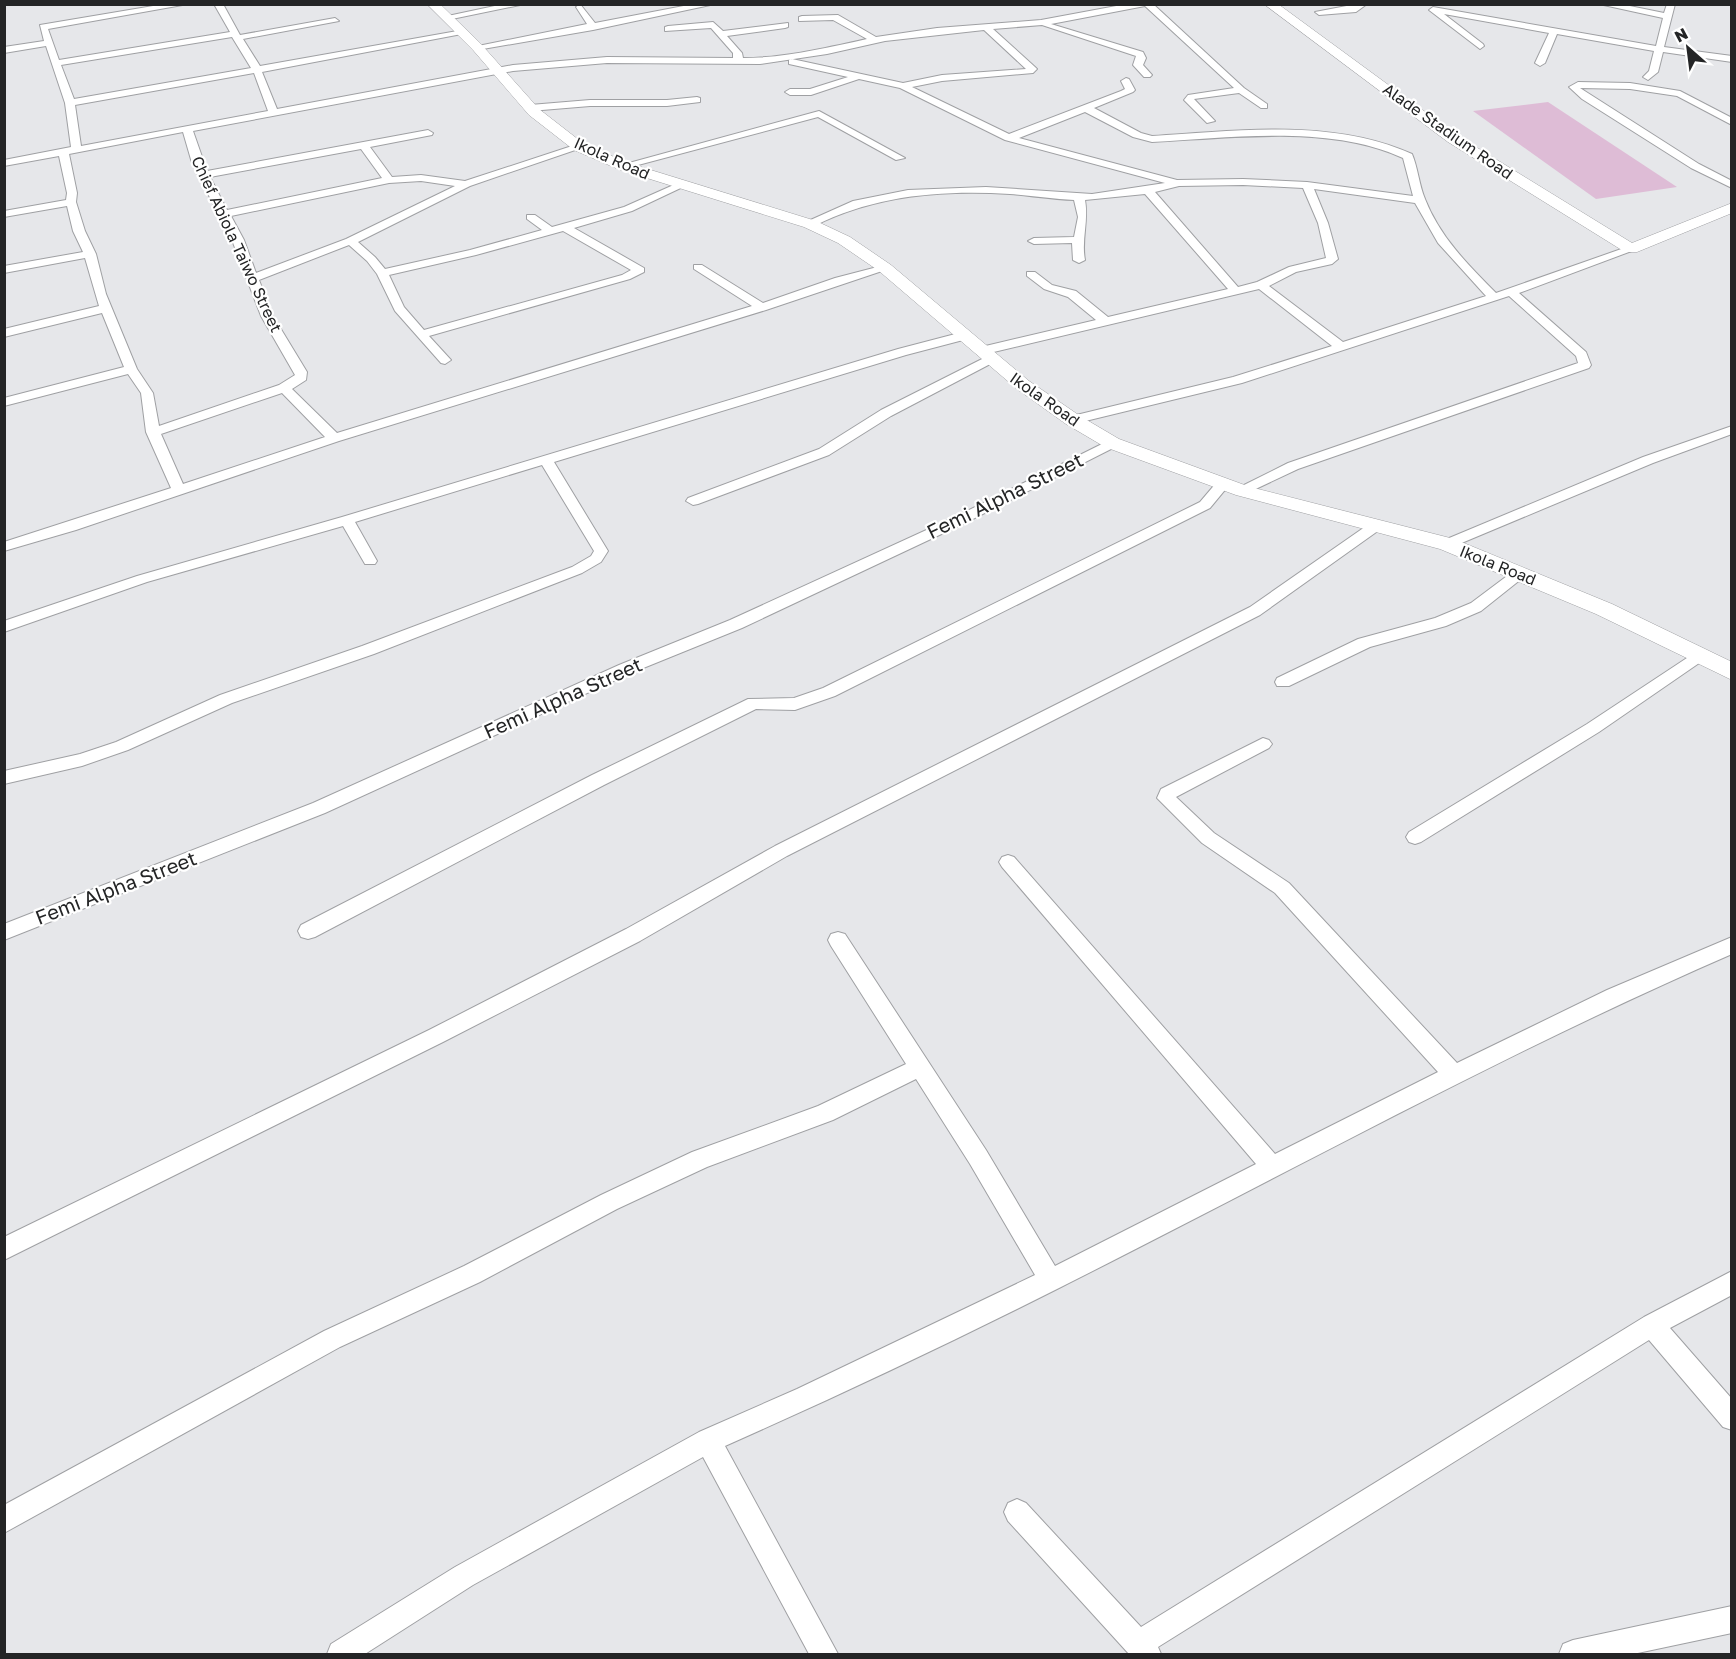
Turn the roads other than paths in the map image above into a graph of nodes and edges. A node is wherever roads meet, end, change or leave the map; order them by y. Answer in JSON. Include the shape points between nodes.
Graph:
{"nodes":[{"id":1,"x":184,"y":4,"type":"edge"},
{"id":2,"x":521,"y":4,"type":"edge"},
{"id":3,"x":711,"y":4,"type":"edge"},
{"id":4,"x":1145,"y":4,"type":"edge"},
{"id":5,"x":1270,"y":4,"type":"edge"},
{"id":6,"x":1363,"y":4,"type":"edge"},
{"id":7,"x":1423,"y":4,"type":"edge"},
{"id":8,"x":1603,"y":4,"type":"edge"},
{"id":9,"x":1671,"y":4,"type":"edge"},
{"id":10,"x":221,"y":5,"type":"edge"},
{"id":11,"x":1067,"y":5,"type":"edge"},
{"id":12,"x":580,"y":7,"type":"dead end"},
{"id":13,"x":1433,"y":10,"type":"junction"},
{"id":14,"x":440,"y":11,"type":"edge"},
{"id":15,"x":1319,"y":12,"type":"dead end"},
{"id":16,"x":1087,"y":15,"type":"junction"},
{"id":17,"x":1669,"y":16,"type":"junction"},
{"id":18,"x":802,"y":19,"type":"dead end"},
{"id":19,"x":335,"y":21,"type":"dead end"},
{"id":20,"x":1041,"y":23,"type":"junction"},
{"id":21,"x":785,"y":26,"type":"dead end"},
{"id":22,"x":593,"y":27,"type":"junction"},
{"id":23,"x":668,"y":29,"type":"dead end"},
{"id":24,"x":988,"y":29,"type":"junction"},
{"id":25,"x":1554,"y":32,"type":"junction"},
{"id":26,"x":463,"y":33,"type":"junction"},
{"id":27,"x":722,"y":34,"type":"junction"},
{"id":28,"x":235,"y":36,"type":"junction"},
{"id":29,"x":874,"y":40,"type":"junction"},
{"id":30,"x":49,"y":43,"type":"junction"},
{"id":31,"x":1480,"y":46,"type":"dead end"},
{"id":32,"x":477,"y":47,"type":"junction"},
{"id":33,"x":1659,"y":49,"type":"junction"},
{"id":34,"x":4,"y":50,"type":"edge"},
{"id":35,"x":775,"y":59,"type":"junction"},
{"id":36,"x":1731,"y":59,"type":"edge"},
{"id":37,"x":738,"y":62,"type":"junction"},
{"id":38,"x":57,"y":63,"type":"junction"},
{"id":39,"x":1540,"y":63,"type":"dead end"},
{"id":40,"x":257,"y":70,"type":"junction"},
{"id":41,"x":498,"y":71,"type":"junction"},
{"id":42,"x":1147,"y":75,"type":"dead end"},
{"id":43,"x":860,"y":76,"type":"junction"},
{"id":44,"x":1648,"y":77,"type":"dead end"},
{"id":45,"x":1126,"y":81,"type":"dead end"},
{"id":46,"x":903,"y":86,"type":"junction"},
{"id":47,"x":1241,"y":90,"type":"junction"},
{"id":48,"x":790,"y":92,"type":"dead end"},
{"id":49,"x":697,"y":100,"type":"dead end"},
{"id":50,"x":70,"y":103,"type":"junction"},
{"id":51,"x":1264,"y":106,"type":"dead end"},
{"id":52,"x":1084,"y":107,"type":"junction"},
{"id":53,"x":530,"y":108,"type":"junction"},
{"id":54,"x":273,"y":112,"type":"junction"},
{"id":55,"x":1210,"y":121,"type":"dead end"},
{"id":56,"x":1731,"y":122,"type":"edge"},
{"id":57,"x":187,"y":128,"type":"junction"},
{"id":58,"x":428,"y":133,"type":"dead end"},
{"id":59,"x":1009,"y":138,"type":"junction"},
{"id":60,"x":363,"y":145,"type":"junction"},
{"id":61,"x":579,"y":147,"type":"junction"},
{"id":62,"x":76,"y":148,"type":"junction"},
{"id":63,"x":63,"y":151,"type":"junction"},
{"id":64,"x":900,"y":158,"type":"dead end"},
{"id":65,"x":4,"y":163,"type":"edge"},
{"id":66,"x":623,"y":166,"type":"junction"},
{"id":67,"x":204,"y":175,"type":"junction"},
{"id":68,"x":390,"y":180,"type":"junction"},
{"id":69,"x":1178,"y":183,"type":"junction"},
{"id":70,"x":466,"y":184,"type":"junction"},
{"id":71,"x":1731,"y":184,"type":"edge"},
{"id":72,"x":1307,"y":185,"type":"junction"},
{"id":73,"x":682,"y":186,"type":"junction"},
{"id":74,"x":1148,"y":190,"type":"junction"},
{"id":75,"x":1079,"y":197,"type":"junction"},
{"id":76,"x":1419,"y":200,"type":"junction"},
{"id":77,"x":71,"y":202,"type":"junction"},
{"id":78,"x":1731,"y":207,"type":"edge"},
{"id":79,"x":4,"y":214,"type":"edge"},
{"id":80,"x":223,"y":214,"type":"junction"},
{"id":81,"x":531,"y":217,"type":"dead end"},
{"id":82,"x":810,"y":224,"type":"junction"},
{"id":83,"x":565,"y":227,"type":"junction"},
{"id":84,"x":549,"y":230,"type":"junction"},
{"id":85,"x":1078,"y":240,"type":"junction"},
{"id":86,"x":350,"y":241,"type":"junction"},
{"id":87,"x":1034,"y":241,"type":"dead end"},
{"id":88,"x":1631,"y":249,"type":"junction"},
{"id":89,"x":90,"y":254,"type":"junction"},
{"id":90,"x":1079,"y":260,"type":"dead end"},
{"id":91,"x":698,"y":267,"type":"dead end"},
{"id":92,"x":885,"y":268,"type":"junction"},
{"id":93,"x":4,"y":270,"type":"edge"},
{"id":94,"x":382,"y":273,"type":"junction"},
{"id":95,"x":1031,"y":274,"type":"dead end"},
{"id":96,"x":252,"y":279,"type":"junction"},
{"id":97,"x":1261,"y":285,"type":"junction"},
{"id":98,"x":1235,"y":291,"type":"junction"},
{"id":99,"x":1511,"y":292,"type":"junction"},
{"id":100,"x":1493,"y":296,"type":"junction"},
{"id":101,"x":762,"y":307,"type":"junction"},
{"id":102,"x":107,"y":309,"type":"junction"},
{"id":103,"x":1106,"y":322,"type":"junction"},
{"id":104,"x":4,"y":333,"type":"edge"},
{"id":105,"x":421,"y":335,"type":"junction"},
{"id":106,"x":963,"y":336,"type":"junction"},
{"id":107,"x":1340,"y":346,"type":"junction"},
{"id":108,"x":985,"y":355,"type":"junction"},
{"id":109,"x":445,"y":360,"type":"dead end"},
{"id":110,"x":131,"y":369,"type":"junction"},
{"id":111,"x":284,"y":388,"type":"junction"},
{"id":112,"x":4,"y":402,"type":"edge"},
{"id":113,"x":1073,"y":420,"type":"junction"},
{"id":114,"x":1730,"y":430,"type":"edge"},
{"id":115,"x":153,"y":432,"type":"junction"},
{"id":116,"x":334,"y":438,"type":"junction"},
{"id":117,"x":1112,"y":443,"type":"junction"},
{"id":118,"x":545,"y":459,"type":"junction"},
{"id":119,"x":1222,"y":484,"type":"junction"},
{"id":120,"x":179,"y":490,"type":"junction"},
{"id":121,"x":1243,"y":491,"type":"junction"},
{"id":122,"x":693,"y":501,"type":"dead end"},
{"id":123,"x":347,"y":520,"type":"junction"},
{"id":124,"x":1377,"y":525,"type":"junction"},
{"id":125,"x":1447,"y":544,"type":"junction"},
{"id":126,"x":4,"y":547,"type":"edge"},
{"id":127,"x":370,"y":561,"type":"dead end"},
{"id":128,"x":1520,"y":573,"type":"junction"},
{"id":129,"x":4,"y":627,"type":"edge"},
{"id":130,"x":1699,"y":655,"type":"junction"},
{"id":131,"x":1731,"y":672,"type":"edge"},
{"id":132,"x":1283,"y":682,"type":"dead end"},
{"id":133,"x":1263,"y":744,"type":"dead end"},
{"id":134,"x":4,"y":778,"type":"edge"},
{"id":135,"x":1415,"y":837,"type":"dead end"},
{"id":136,"x":1008,"y":862,"type":"dead end"},
{"id":137,"x":308,"y":931,"type":"dead end"},
{"id":138,"x":4,"y":932,"type":"edge"},
{"id":139,"x":838,"y":940,"type":"dead end"},
{"id":140,"x":1731,"y":945,"type":"edge"},
{"id":141,"x":920,"y":1067,"type":"junction"},
{"id":142,"x":1454,"y":1074,"type":"junction"},
{"id":143,"x":1272,"y":1167,"type":"junction"},
{"id":144,"x":4,"y":1249,"type":"edge"},
{"id":145,"x":1051,"y":1280,"type":"junction"},
{"id":146,"x":1731,"y":1282,"type":"edge"},
{"id":147,"x":1652,"y":1325,"type":"junction"},
{"id":148,"x":1731,"y":1418,"type":"edge"},
{"id":149,"x":708,"y":1441,"type":"junction"},
{"id":150,"x":1017,"y":1512,"type":"dead end"},
{"id":151,"x":4,"y":1521,"type":"edge"},
{"id":152,"x":1731,"y":1619,"type":"edge"},
{"id":153,"x":1142,"y":1649,"type":"edge"},
{"id":154,"x":341,"y":1654,"type":"edge"},
{"id":155,"x":824,"y":1654,"type":"edge"},
{"id":156,"x":1573,"y":1654,"type":"edge"}],
"edges":[{"from":1,"to":30,"type":"street","via":[[43,27]]},
{"from":2,"to":14,"type":"street"},
{"from":3,"to":22,"type":"street"},
{"from":4,"to":16,"type":"street"},
{"from":4,"to":47,"type":"street"},
{"from":5,"to":88,"type":"street","name":"Alade Stadium Road","via":[[1453,139]]},
{"from":6,"to":15,"type":"street","via":[[1356,9]]},
{"from":7,"to":13,"type":"street"},
{"from":8,"to":17,"type":"street"},
{"from":9,"to":17,"type":"street"},
{"from":10,"to":28,"type":"street"},
{"from":11,"to":16,"type":"street"},
{"from":12,"to":22,"type":"street"},
{"from":13,"to":25,"type":"street"},
{"from":13,"to":31,"type":"street"},
{"from":14,"to":26,"type":"street","name":"Ikola Road"},
{"from":16,"to":20,"type":"street"},
{"from":17,"to":33,"type":"street"},
{"from":18,"to":29,"type":"street","via":[[835,18]]},
{"from":19,"to":28,"type":"street"},
{"from":20,"to":24,"type":"street"},
{"from":20,"to":42,"type":"street","via":[[1140,54],[1138,65]]},
{"from":21,"to":27,"type":"street"},
{"from":22,"to":32,"type":"street"},
{"from":23,"to":27,"type":"street","via":[[711,24]]},
{"from":24,"to":29,"type":"street"},
{"from":24,"to":46,"type":"street","via":[[1032,69]]},
{"from":25,"to":33,"type":"street"},
{"from":25,"to":39,"type":"street"},
{"from":26,"to":32,"type":"street","name":"Ikola Road"},
{"from":26,"to":40,"type":"street"},
{"from":27,"to":37,"type":"street","via":[[738,53]]},
{"from":28,"to":38,"type":"street"},
{"from":28,"to":40,"type":"street"},
{"from":29,"to":35,"type":"street"},
{"from":30,"to":34,"type":"street"},
{"from":30,"to":38,"type":"street"},
{"from":32,"to":41,"type":"street","name":"Ikola Road"},
{"from":33,"to":36,"type":"street"},
{"from":33,"to":44,"type":"street"},
{"from":35,"to":37,"type":"street"},
{"from":35,"to":43,"type":"street"},
{"from":37,"to":41,"type":"street","via":[[607,60]]},
{"from":38,"to":50,"type":"street"},
{"from":40,"to":50,"type":"street"},
{"from":40,"to":54,"type":"street"},
{"from":41,"to":53,"type":"street","name":"Ikola Road"},
{"from":41,"to":54,"type":"street"},
{"from":43,"to":46,"type":"street"},
{"from":43,"to":48,"type":"street","via":[[812,92]]},
{"from":45,"to":52,"type":"street","via":[[1131,90]]},
{"from":46,"to":59,"type":"street"},
{"from":47,"to":51,"type":"street"},
{"from":47,"to":55,"type":"street","via":[[1191,97],[1189,100]]},
{"from":49,"to":53,"type":"street"},
{"from":50,"to":62,"type":"street"},
{"from":52,"to":59,"type":"street"},
{"from":52,"to":76,"type":"street","via":[[1152,139],[1260,134],[1349,138],[1388,147],[1408,156]]},
{"from":53,"to":61,"type":"street","name":"Ikola Road"},
{"from":54,"to":57,"type":"street"},
{"from":56,"to":71,"type":"street","via":[[1680,94],[1630,86],[1574,87],[1695,166]]},
{"from":57,"to":62,"type":"street"},
{"from":57,"to":67,"type":"street","name":"Chief Abiola Taiwo Street"},
{"from":58,"to":60,"type":"street"},
{"from":59,"to":69,"type":"street"},
{"from":60,"to":67,"type":"street"},
{"from":60,"to":68,"type":"street"},
{"from":61,"to":66,"type":"street","name":"Ikola Road"},
{"from":61,"to":70,"type":"street"},
{"from":62,"to":63,"type":"street"},
{"from":63,"to":65,"type":"street"},
{"from":63,"to":77,"type":"street"},
{"from":64,"to":66,"type":"street","via":[[819,114]]},
{"from":66,"to":73,"type":"street","name":"Ikola Road"},
{"from":67,"to":80,"type":"street","name":"Chief Abiola Taiwo Street"},
{"from":68,"to":70,"type":"street","via":[[421,178]]},
{"from":68,"to":80,"type":"street"},
{"from":69,"to":72,"type":"street"},
{"from":69,"to":74,"type":"street"},
{"from":70,"to":86,"type":"street"},
{"from":72,"to":76,"type":"street"},
{"from":72,"to":97,"type":"street","via":[[1323,222],[1332,259],[1293,269]]},
{"from":73,"to":82,"type":"street","name":"Ikola Road"},
{"from":73,"to":83,"type":"street","via":[[628,209]]},
{"from":74,"to":75,"type":"street"},
{"from":74,"to":98,"type":"street"},
{"from":75,"to":82,"type":"street","via":[[937,191],[853,203]]},
{"from":75,"to":85,"type":"street","via":[[1083,217]]},
{"from":76,"to":100,"type":"street","via":[[1449,252]]},
{"from":77,"to":79,"type":"street"},
{"from":77,"to":89,"type":"street"},
{"from":78,"to":88,"type":"street"},
{"from":80,"to":96,"type":"street","name":"Chief Abiola Taiwo Street","via":[[238,240]]},
{"from":81,"to":84,"type":"street"},
{"from":82,"to":92,"type":"street","name":"Ikola Road","via":[[844,240]]},
{"from":83,"to":84,"type":"street"},
{"from":83,"to":105,"type":"street","via":[[640,270]]},
{"from":84,"to":94,"type":"street","via":[[472,253]]},
{"from":85,"to":87,"type":"street"},
{"from":85,"to":90,"type":"street"},
{"from":86,"to":94,"type":"street"},
{"from":86,"to":96,"type":"street"},
{"from":88,"to":99,"type":"street"},
{"from":89,"to":93,"type":"street"},
{"from":89,"to":102,"type":"street"},
{"from":91,"to":101,"type":"street"},
{"from":92,"to":101,"type":"street"},
{"from":92,"to":106,"type":"street","name":"Ikola Road"},
{"from":94,"to":105,"type":"street","via":[[399,308]]},
{"from":95,"to":103,"type":"street","via":[[1048,287],[1072,294]]},
{"from":96,"to":111,"type":"street","name":"Chief Abiola Taiwo Street","via":[[267,316],[301,372]]},
{"from":97,"to":98,"type":"street"},
{"from":97,"to":107,"type":"street"},
{"from":98,"to":103,"type":"street"},
{"from":99,"to":100,"type":"street"},
{"from":99,"to":121,"type":"street","via":[[1582,355],[1585,365],[1293,466]]},
{"from":100,"to":107,"type":"street"},
{"from":101,"to":116,"type":"street"},
{"from":102,"to":104,"type":"street"},
{"from":102,"to":110,"type":"street"},
{"from":103,"to":108,"type":"street"},
{"from":105,"to":109,"type":"street"},
{"from":106,"to":108,"type":"street","name":"Ikola Road"},
{"from":106,"to":118,"type":"street"},
{"from":107,"to":113,"type":"street","via":[[1237,380]]},
{"from":108,"to":113,"type":"street","name":"Ikola Road"},
{"from":108,"to":122,"type":"street","via":[[824,452]]},
{"from":110,"to":112,"type":"street"},
{"from":110,"to":115,"type":"street","via":[[147,393]]},
{"from":111,"to":115,"type":"street"},
{"from":111,"to":116,"type":"street"},
{"from":113,"to":117,"type":"street","name":"Ikola Road"},
{"from":114,"to":125,"type":"street"},
{"from":115,"to":120,"type":"street"},
{"from":116,"to":120,"type":"street"},
{"from":117,"to":119,"type":"street","name":"Ikola Road"},
{"from":117,"to":138,"type":"street","name":"Femi Alpha Street","via":[[962,519],[747,619],[625,669],[320,808]]},
{"from":118,"to":123,"type":"street"},
{"from":118,"to":134,"type":"street","via":[[601,551],[596,559],[577,570],[368,650],[226,699],[123,746]]},
{"from":119,"to":121,"type":"street","name":"Ikola Road"},
{"from":119,"to":137,"type":"street","via":[[1205,505],[869,674],[795,704],[754,703]]},
{"from":120,"to":126,"type":"street"},
{"from":121,"to":124,"type":"street","name":"Ikola Road"},
{"from":123,"to":127,"type":"street"},
{"from":123,"to":129,"type":"street","via":[[142,579]]},
{"from":124,"to":125,"type":"street","name":"Ikola Road"},
{"from":124,"to":144,"type":"street","via":[[1255,611],[781,851],[633,935],[478,1015]]},
{"from":125,"to":128,"type":"street","name":"Ikola Road"},
{"from":128,"to":130,"type":"street","name":"Ikola Road"},
{"from":128,"to":132,"type":"street","via":[[1476,607],[1364,644]]},
{"from":130,"to":131,"type":"street","name":"Ikola Road"},
{"from":130,"to":135,"type":"street","via":[[1593,728]]},
{"from":133,"to":142,"type":"street","via":[[1167,794],[1166,798],[1208,838],[1282,888]]},
{"from":136,"to":143,"type":"street"},
{"from":139,"to":141,"type":"street"},
{"from":140,"to":142,"type":"street","via":[[1614,996]]},
{"from":141,"to":145,"type":"street"},
{"from":141,"to":151,"type":"street","via":[[825,1113],[700,1159],[472,1274],[332,1339]]},
{"from":142,"to":143,"type":"street"},
{"from":143,"to":145,"type":"street"},
{"from":145,"to":149,"type":"street"},
{"from":146,"to":147,"type":"street"},
{"from":147,"to":148,"type":"street"},
{"from":147,"to":153,"type":"street"},
{"from":149,"to":154,"type":"street","via":[[464,1576]]},
{"from":149,"to":155,"type":"street"},
{"from":150,"to":153,"type":"street"},
{"from":152,"to":156,"type":"street"}]}
